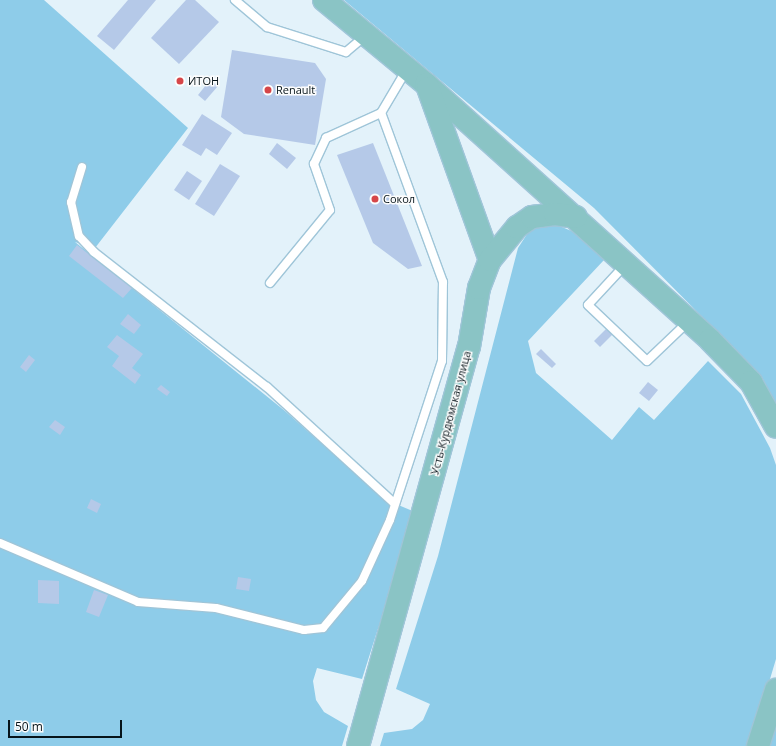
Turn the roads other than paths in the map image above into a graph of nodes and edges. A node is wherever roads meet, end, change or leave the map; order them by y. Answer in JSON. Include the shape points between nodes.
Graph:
{"nodes":[{"id":1,"x":235,"y":0,"type":"edge"},
{"id":2,"x":324,"y":0,"type":"edge"},
{"id":3,"x":368,"y":34,"type":"junction"},
{"id":4,"x":408,"y":68,"type":"junction"},
{"id":5,"x":426,"y":84,"type":"junction"},
{"id":6,"x":381,"y":113,"type":"junction"},
{"id":7,"x":82,"y":167,"type":"dead end"},
{"id":8,"x":576,"y":217,"type":"junction"},
{"id":9,"x":490,"y":260,"type":"junction"},
{"id":10,"x":625,"y":265,"type":"junction"},
{"id":11,"x":270,"y":283,"type":"dead end"},
{"id":12,"x":688,"y":321,"type":"junction"},
{"id":13,"x":776,"y":427,"type":"edge"},
{"id":14,"x":394,"y":503,"type":"junction"},
{"id":15,"x":0,"y":543,"type":"edge"},
{"id":16,"x":776,"y":690,"type":"edge"},
{"id":17,"x":358,"y":746,"type":"edge"},
{"id":18,"x":758,"y":746,"type":"edge"}],
"edges":[{"from":1,"to":3,"type":"lane","via":[[267,27],[346,52]]},
{"from":2,"to":3,"type":"main road"},
{"from":3,"to":4,"type":"main road"},
{"from":4,"to":5,"type":"main road"},
{"from":4,"to":6,"type":"lane"},
{"from":5,"to":8,"type":"main road"},
{"from":5,"to":9,"type":"main road"},
{"from":6,"to":11,"type":"lane","via":[[326,138],[314,164],[330,210]]},
{"from":6,"to":14,"type":"lane","via":[[443,282],[442,361]]},
{"from":7,"to":14,"type":"lane","via":[[70,202],[79,236],[94,252],[267,387]]},
{"from":8,"to":9,"type":"main road","name":"Усть-Курдюмская улица","via":[[555,214],[532,217],[517,227]]},
{"from":8,"to":10,"type":"main road"},
{"from":9,"to":17,"type":"main road","name":"Усть-Курдюмская улица","via":[[480,288],[469,346]]},
{"from":10,"to":12,"type":"main road"},
{"from":10,"to":12,"type":"lane","via":[[588,304],[648,361]]},
{"from":12,"to":13,"type":"main road","via":[[751,382]]},
{"from":14,"to":15,"type":"lane","via":[[362,581],[324,628],[304,630],[216,608],[138,602]]},
{"from":16,"to":18,"type":"main road"}]}
